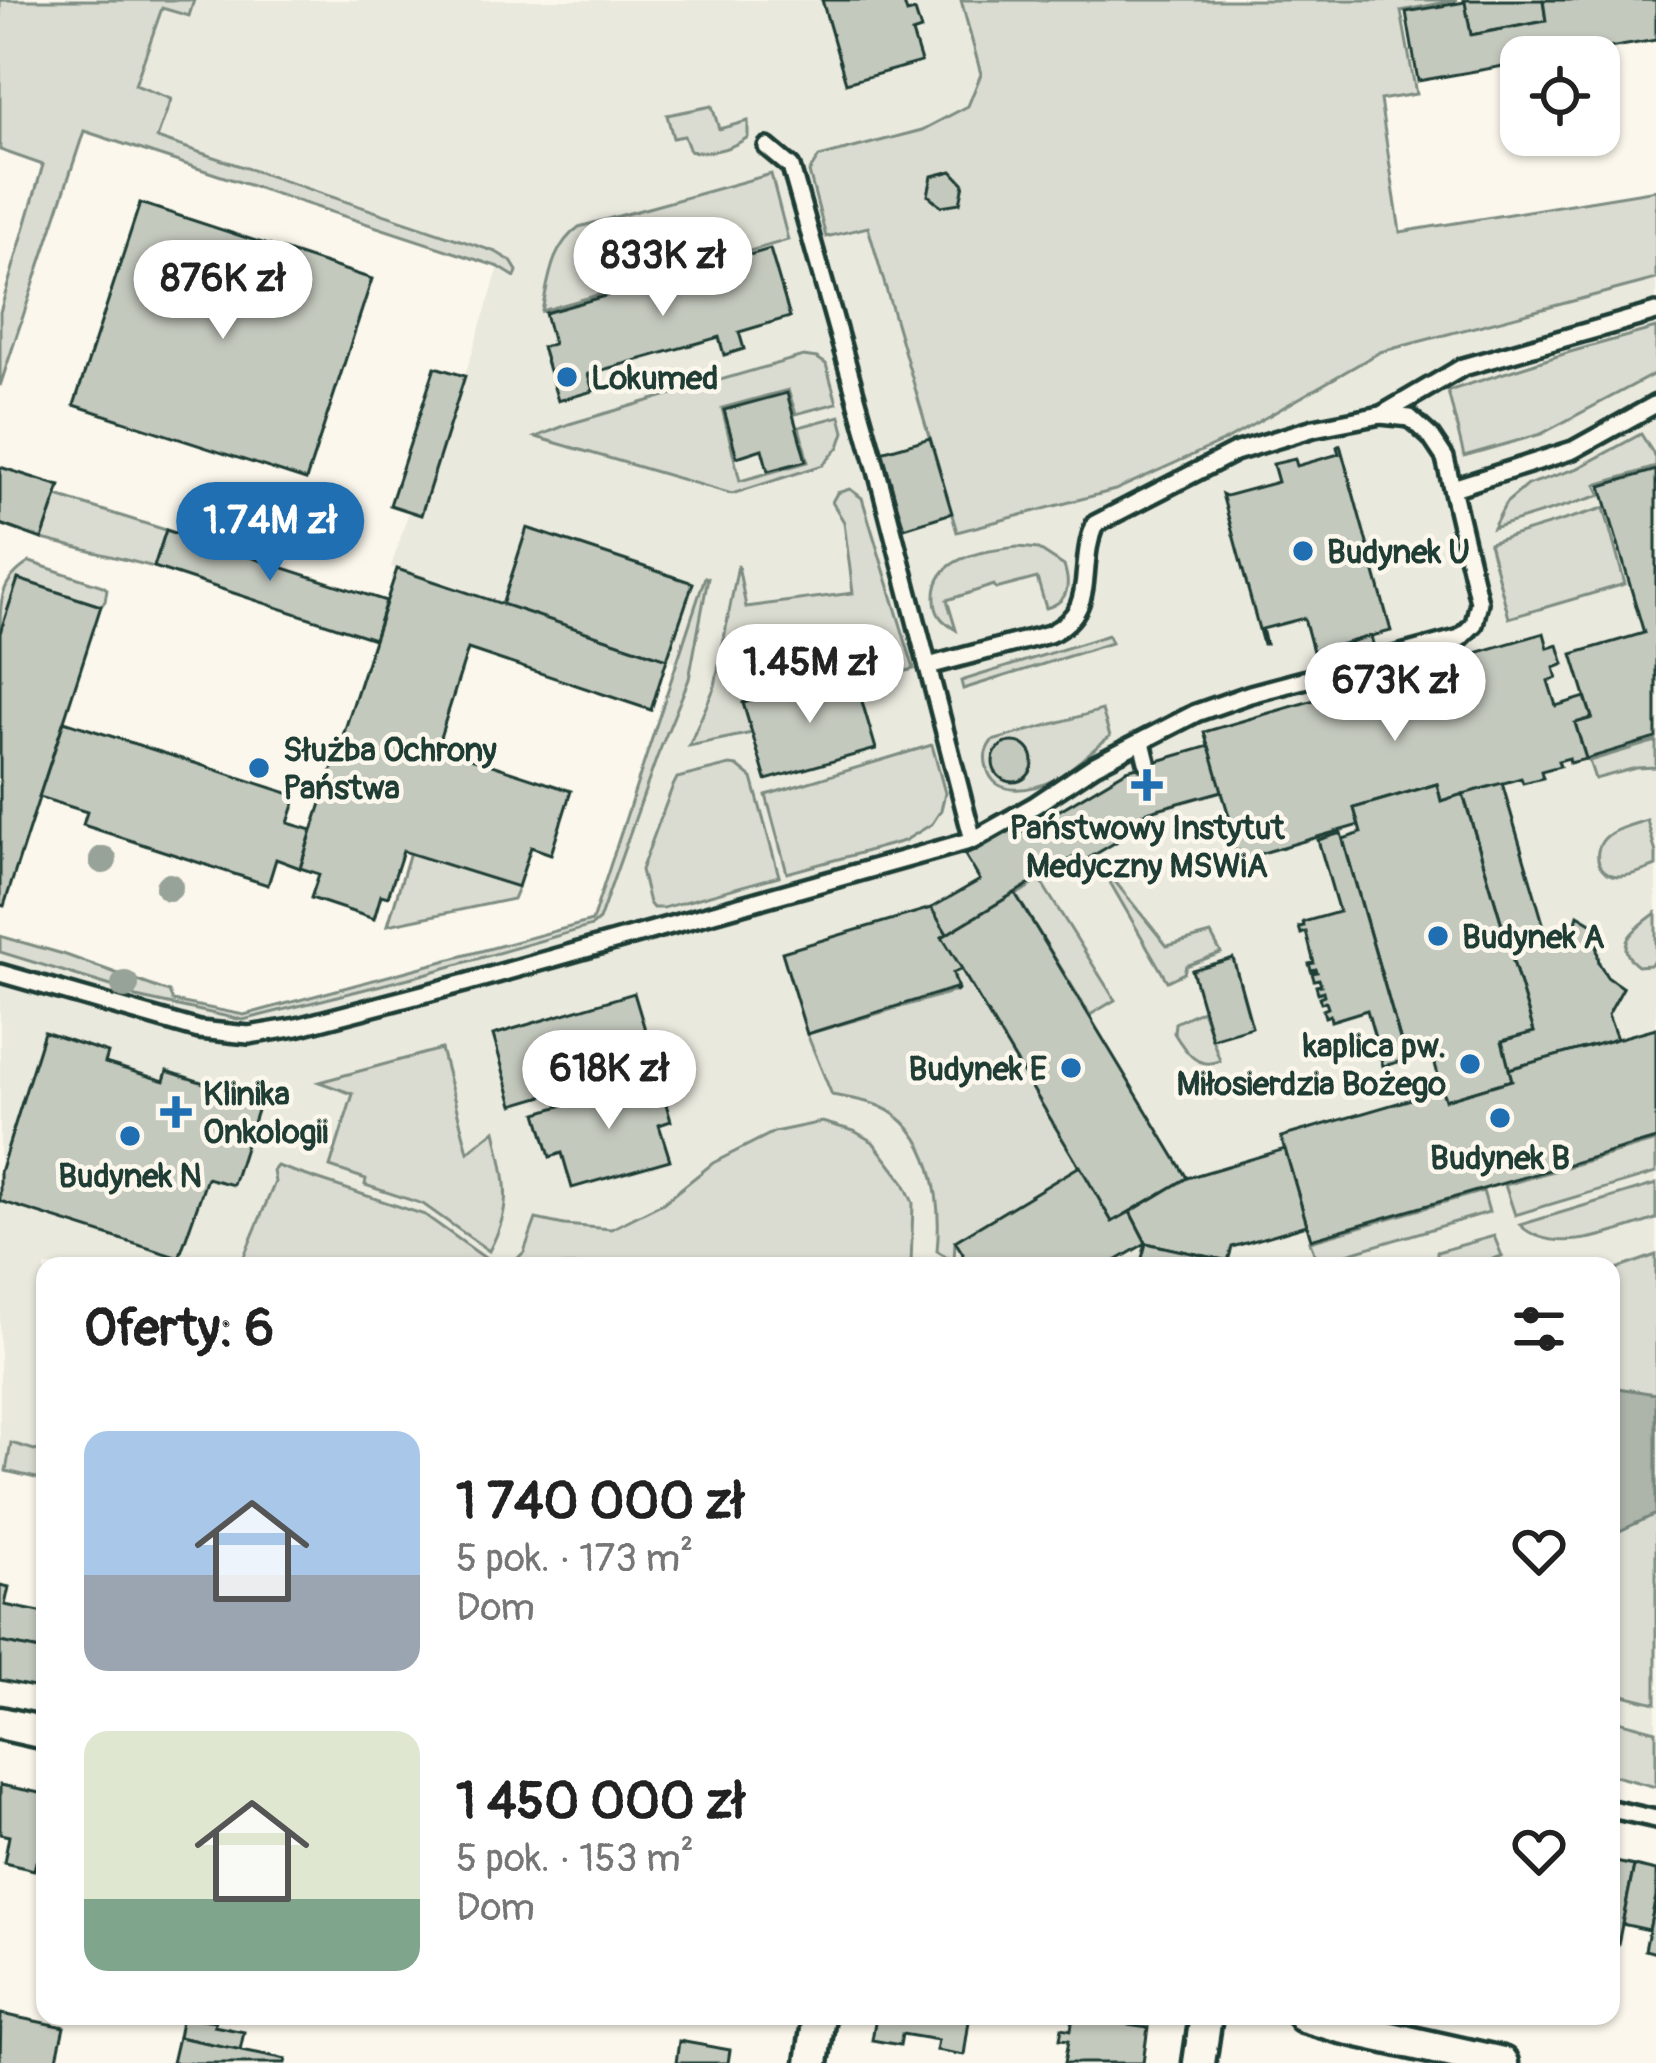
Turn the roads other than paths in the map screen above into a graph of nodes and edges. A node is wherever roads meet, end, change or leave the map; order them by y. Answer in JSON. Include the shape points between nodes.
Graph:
{"nodes":[{"id":1,"x":767,"y":147,"type":"dead end"},
{"id":2,"x":1656,"y":311,"type":"edge"},
{"id":3,"x":1656,"y":404,"type":"edge"},
{"id":4,"x":1381,"y":415,"type":"junction"},
{"id":5,"x":1453,"y":488,"type":"junction"},
{"id":6,"x":1382,"y":659,"type":"dead end"},
{"id":7,"x":928,"y":666,"type":"junction"},
{"id":8,"x":1352,"y":667,"type":"dead end"},
{"id":9,"x":1142,"y":742,"type":"junction"},
{"id":10,"x":1147,"y":762,"type":"dead end"},
{"id":11,"x":973,"y":840,"type":"junction"},
{"id":12,"x":0,"y":974,"type":"edge"},
{"id":13,"x":0,"y":1723,"type":"edge"},
{"id":14,"x":36,"y":1731,"type":"edge"},
{"id":15,"x":1620,"y":1811,"type":"edge"},
{"id":16,"x":1656,"y":1819,"type":"edge"},
{"id":17,"x":818,"y":2025,"type":"edge"},
{"id":18,"x":1205,"y":2025,"type":"edge"},
{"id":19,"x":1334,"y":2025,"type":"edge"},
{"id":20,"x":812,"y":2063,"type":"edge"},
{"id":21,"x":1199,"y":2063,"type":"edge"},
{"id":22,"x":1502,"y":2063,"type":"edge"}],
"edges":[{"from":1,"to":7,"type":"lane","via":[[791,167]]},
{"from":2,"to":4,"type":"lane","via":[[1462,367]]},
{"from":3,"to":5,"type":"lane","via":[[1573,451]]},
{"from":4,"to":5,"type":"lane","via":[[1410,418],[1431,436]]},
{"from":4,"to":7,"type":"lane","via":[[1235,452],[1094,524],[1080,607],[1065,627]]},
{"from":5,"to":6,"type":"lane","via":[[1479,602],[1474,624],[1460,638]]},
{"from":7,"to":11,"type":"lane"},
{"from":8,"to":9,"type":"lane","via":[[1250,694]]},
{"from":9,"to":10,"type":"lane"},
{"from":9,"to":11,"type":"lane"},
{"from":11,"to":12,"type":"lane","via":[[249,1035],[199,1030]]},
{"from":13,"to":14,"type":"street"},
{"from":15,"to":16,"type":"lane"},
{"from":17,"to":20,"type":"street"},
{"from":18,"to":21,"type":"street"},
{"from":19,"to":22,"type":"street"}]}
